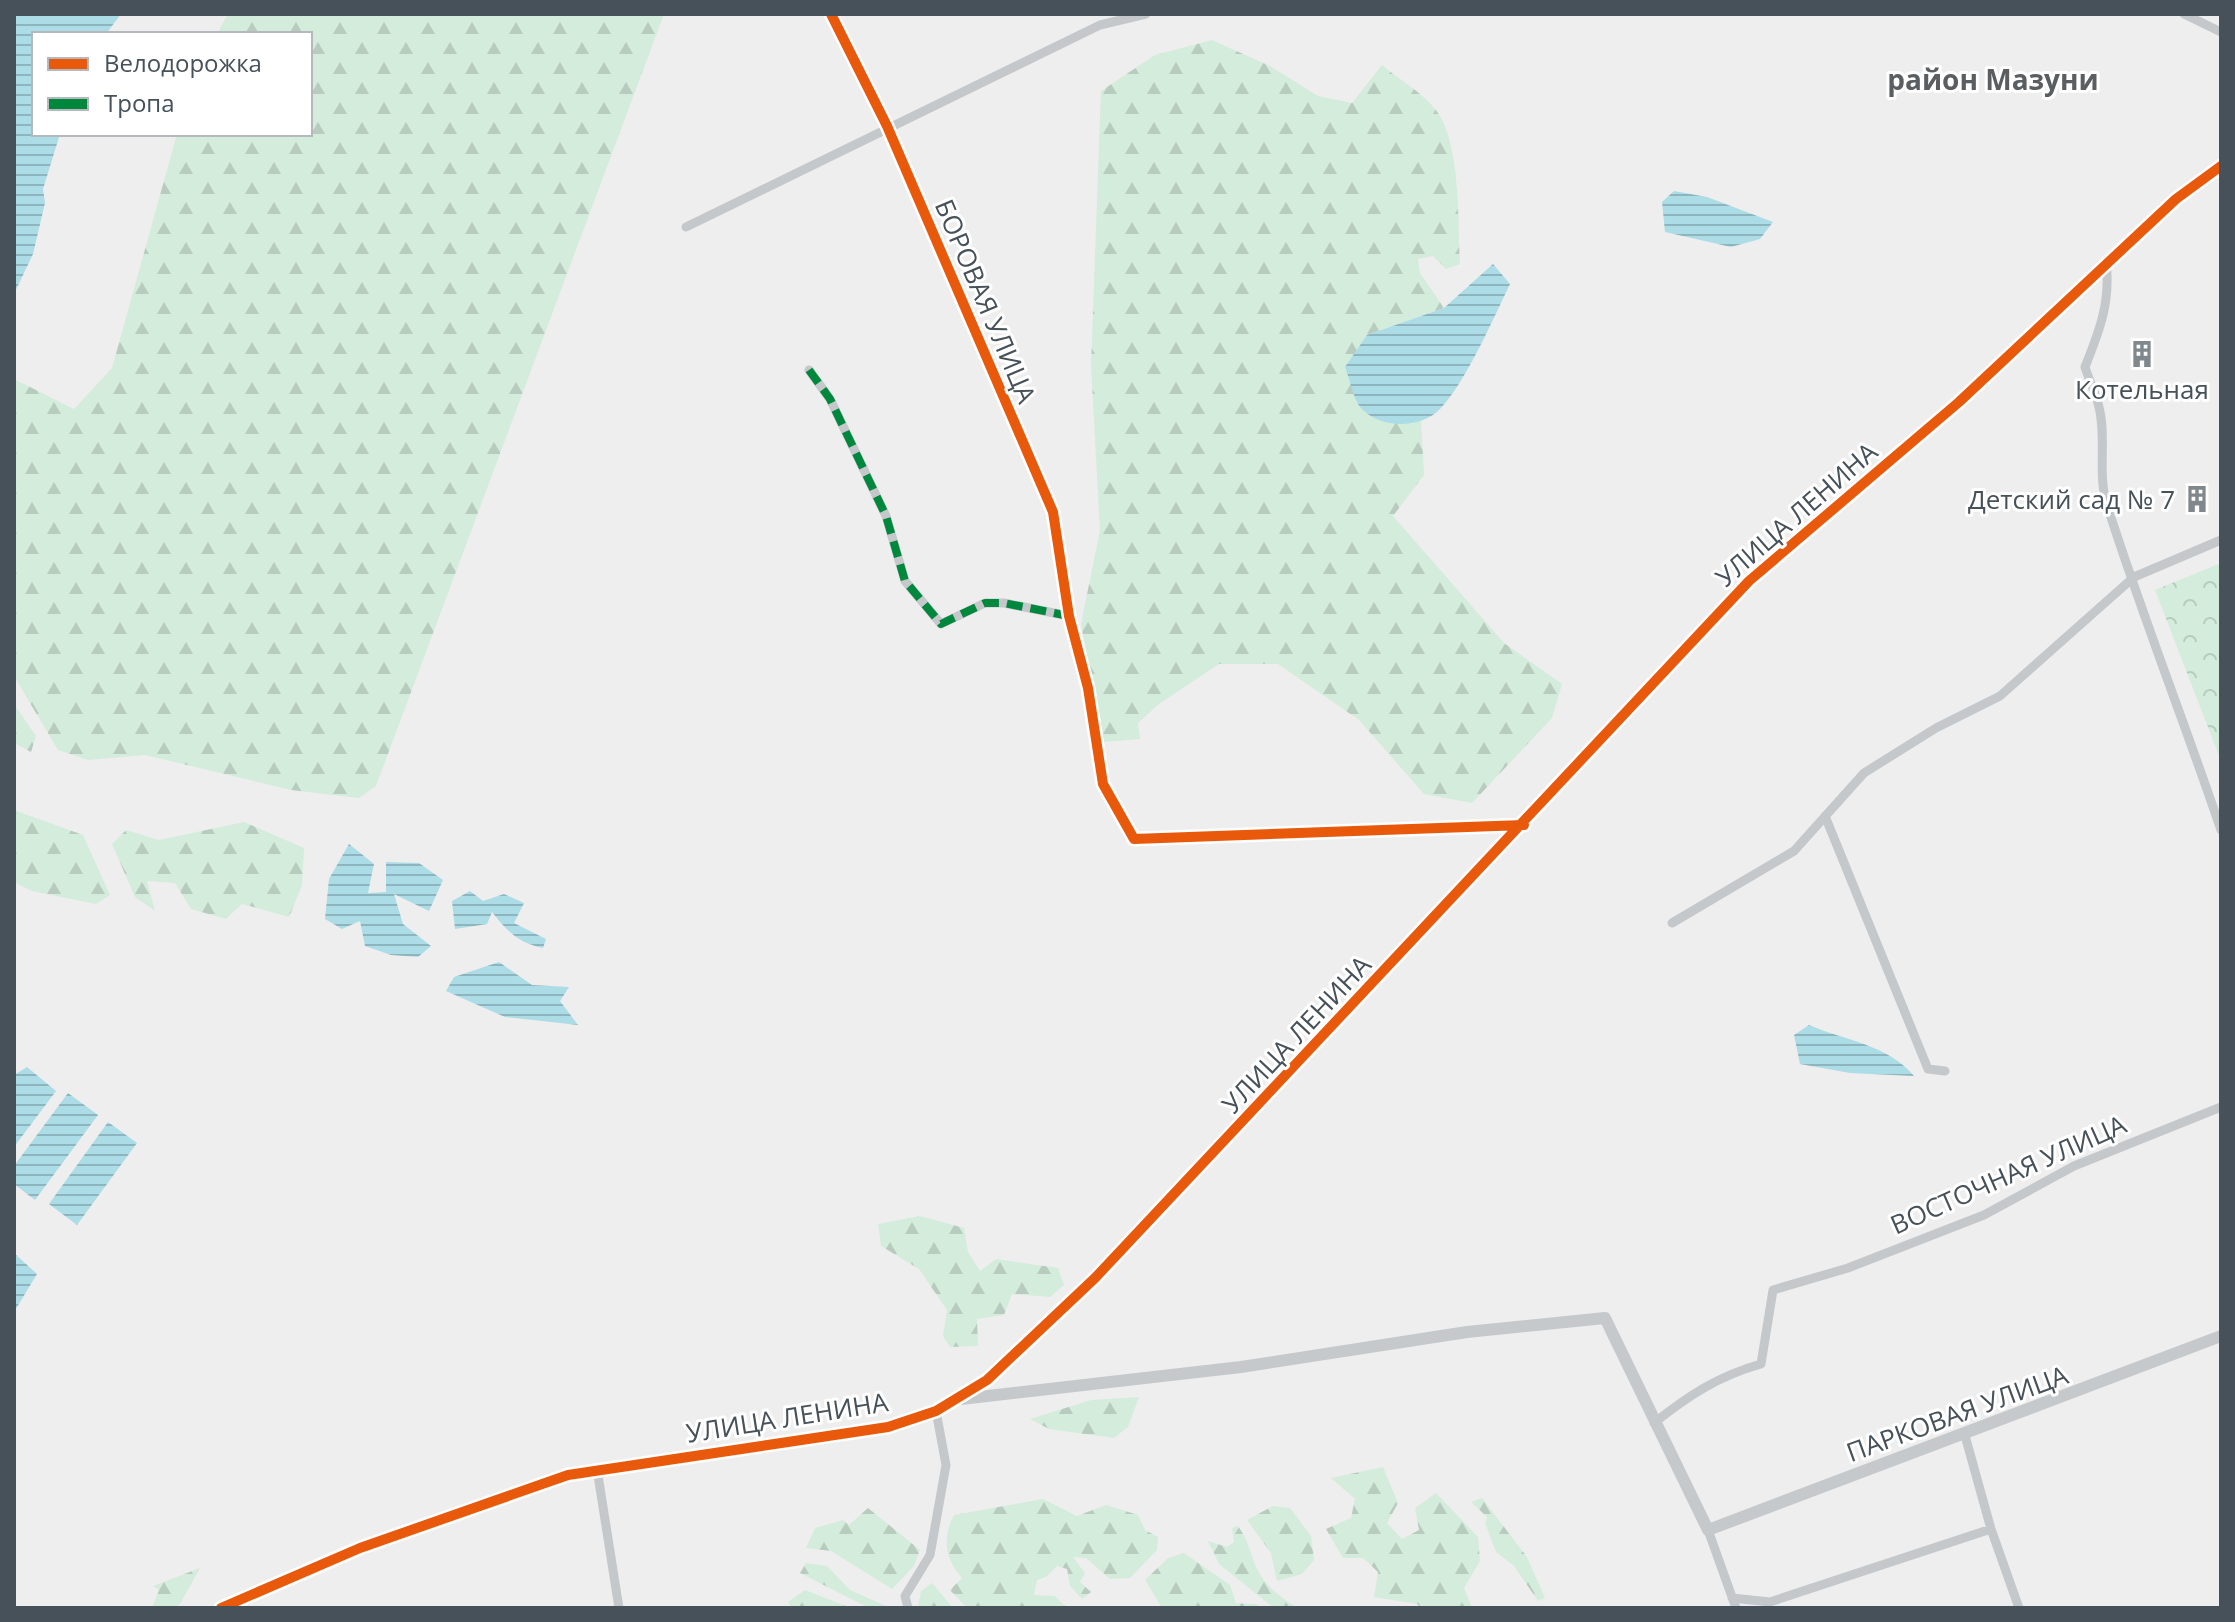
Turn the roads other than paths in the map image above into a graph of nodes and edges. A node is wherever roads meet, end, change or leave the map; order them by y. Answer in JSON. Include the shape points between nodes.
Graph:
{"nodes":[{"id":1,"x":831,"y":14,"type":"edge"},
{"id":2,"x":1095,"y":14,"type":"edge"},
{"id":3,"x":1146,"y":14,"type":"edge"},
{"id":4,"x":2184,"y":14,"type":"edge"},
{"id":5,"x":1100,"y":25,"type":"junction"},
{"id":6,"x":2221,"y":32,"type":"edge"},
{"id":7,"x":887,"y":126,"type":"junction"},
{"id":8,"x":2221,"y":166,"type":"edge"},
{"id":9,"x":686,"y":227,"type":"dead end"},
{"id":10,"x":2106,"y":263,"type":"junction"},
{"id":11,"x":809,"y":370,"type":"dead end"},
{"id":12,"x":2221,"y":540,"type":"edge"},
{"id":13,"x":2134,"y":577,"type":"junction"},
{"id":14,"x":1069,"y":616,"type":"junction"},
{"id":15,"x":1825,"y":816,"type":"junction"},
{"id":16,"x":1524,"y":825,"type":"junction"},
{"id":17,"x":2221,"y":830,"type":"edge"},
{"id":18,"x":1672,"y":923,"type":"dead end"},
{"id":19,"x":1945,"y":1071,"type":"dead end"},
{"id":20,"x":2221,"y":1107,"type":"edge"},
{"id":21,"x":2221,"y":1336,"type":"edge"},
{"id":22,"x":954,"y":1400,"type":"junction"},
{"id":23,"x":936,"y":1411,"type":"junction"},
{"id":24,"x":1654,"y":1423,"type":"junction"},
{"id":25,"x":1964,"y":1432,"type":"junction"},
{"id":26,"x":597,"y":1469,"type":"junction"},
{"id":27,"x":1991,"y":1529,"type":"junction"},
{"id":28,"x":1708,"y":1530,"type":"junction"},
{"id":29,"x":1732,"y":1598,"type":"junction"},
{"id":30,"x":221,"y":1608,"type":"edge"},
{"id":31,"x":619,"y":1608,"type":"edge"},
{"id":32,"x":908,"y":1608,"type":"edge"},
{"id":33,"x":1736,"y":1608,"type":"edge"},
{"id":34,"x":2019,"y":1608,"type":"edge"}],
"edges":[{"from":1,"to":7,"type":"street","name":"БОРОВАЯ УЛИЦА"},
{"from":2,"to":5,"type":"street"},
{"from":3,"to":5,"type":"street"},
{"from":4,"to":6,"type":"street"},
{"from":5,"to":7,"type":"street"},
{"from":7,"to":9,"type":"street"},
{"from":7,"to":14,"type":"street","name":"БОРОВАЯ УЛИЦА","via":[[1053,512]]},
{"from":8,"to":10,"type":"street","name":"УЛИЦА ЛЕНИНА"},
{"from":10,"to":13,"type":"street","via":[[2109,288],[2085,367],[2100,409],[2106,502]]},
{"from":10,"to":16,"type":"street","name":"УЛИЦА ЛЕНИНА","via":[[1959,402],[1749,581]]},
{"from":11,"to":14,"type":"street","via":[[830,399],[886,516],[905,581],[941,624],[985,603]]},
{"from":12,"to":13,"type":"street"},
{"from":13,"to":15,"type":"street","via":[[2000,696],[1864,773]]},
{"from":13,"to":17,"type":"street","via":[[2154,650]]},
{"from":14,"to":16,"type":"street","name":"БОРОВАЯ УЛИЦА","via":[[1088,688],[1103,784],[1134,839]]},
{"from":15,"to":18,"type":"street","via":[[1794,851]]},
{"from":15,"to":19,"type":"street","via":[[1928,1069]]},
{"from":16,"to":22,"type":"street","name":"УЛИЦА ЛЕНИНА","via":[[1095,1278],[987,1380]]},
{"from":20,"to":24,"type":"street","name":"ВОСТОЧНАЯ УЛИЦА","via":[[2074,1166],[1984,1215],[1848,1268],[1773,1290],[1761,1364],[1724,1374]]},
{"from":21,"to":25,"type":"street","name":"ПАРКОВАЯ УЛИЦА"},
{"from":22,"to":23,"type":"street","name":"УЛИЦА ЛЕНИНА"},
{"from":22,"to":24,"type":"street","via":[[1605,1318]]},
{"from":23,"to":26,"type":"street","name":"УЛИЦА ЛЕНИНА","via":[[888,1427]]},
{"from":23,"to":32,"type":"street","via":[[946,1465],[930,1555],[905,1596]]},
{"from":24,"to":28,"type":"street"},
{"from":25,"to":27,"type":"street"},
{"from":25,"to":28,"type":"street","name":"ПАРКОВАЯ УЛИЦА"},
{"from":26,"to":30,"type":"street","name":"УЛИЦА ЛЕНИНА","via":[[360,1548]]},
{"from":26,"to":31,"type":"street"},
{"from":27,"to":29,"type":"street","via":[[1770,1602]]},
{"from":27,"to":34,"type":"street"},
{"from":28,"to":29,"type":"street"},
{"from":29,"to":33,"type":"street"}]}
